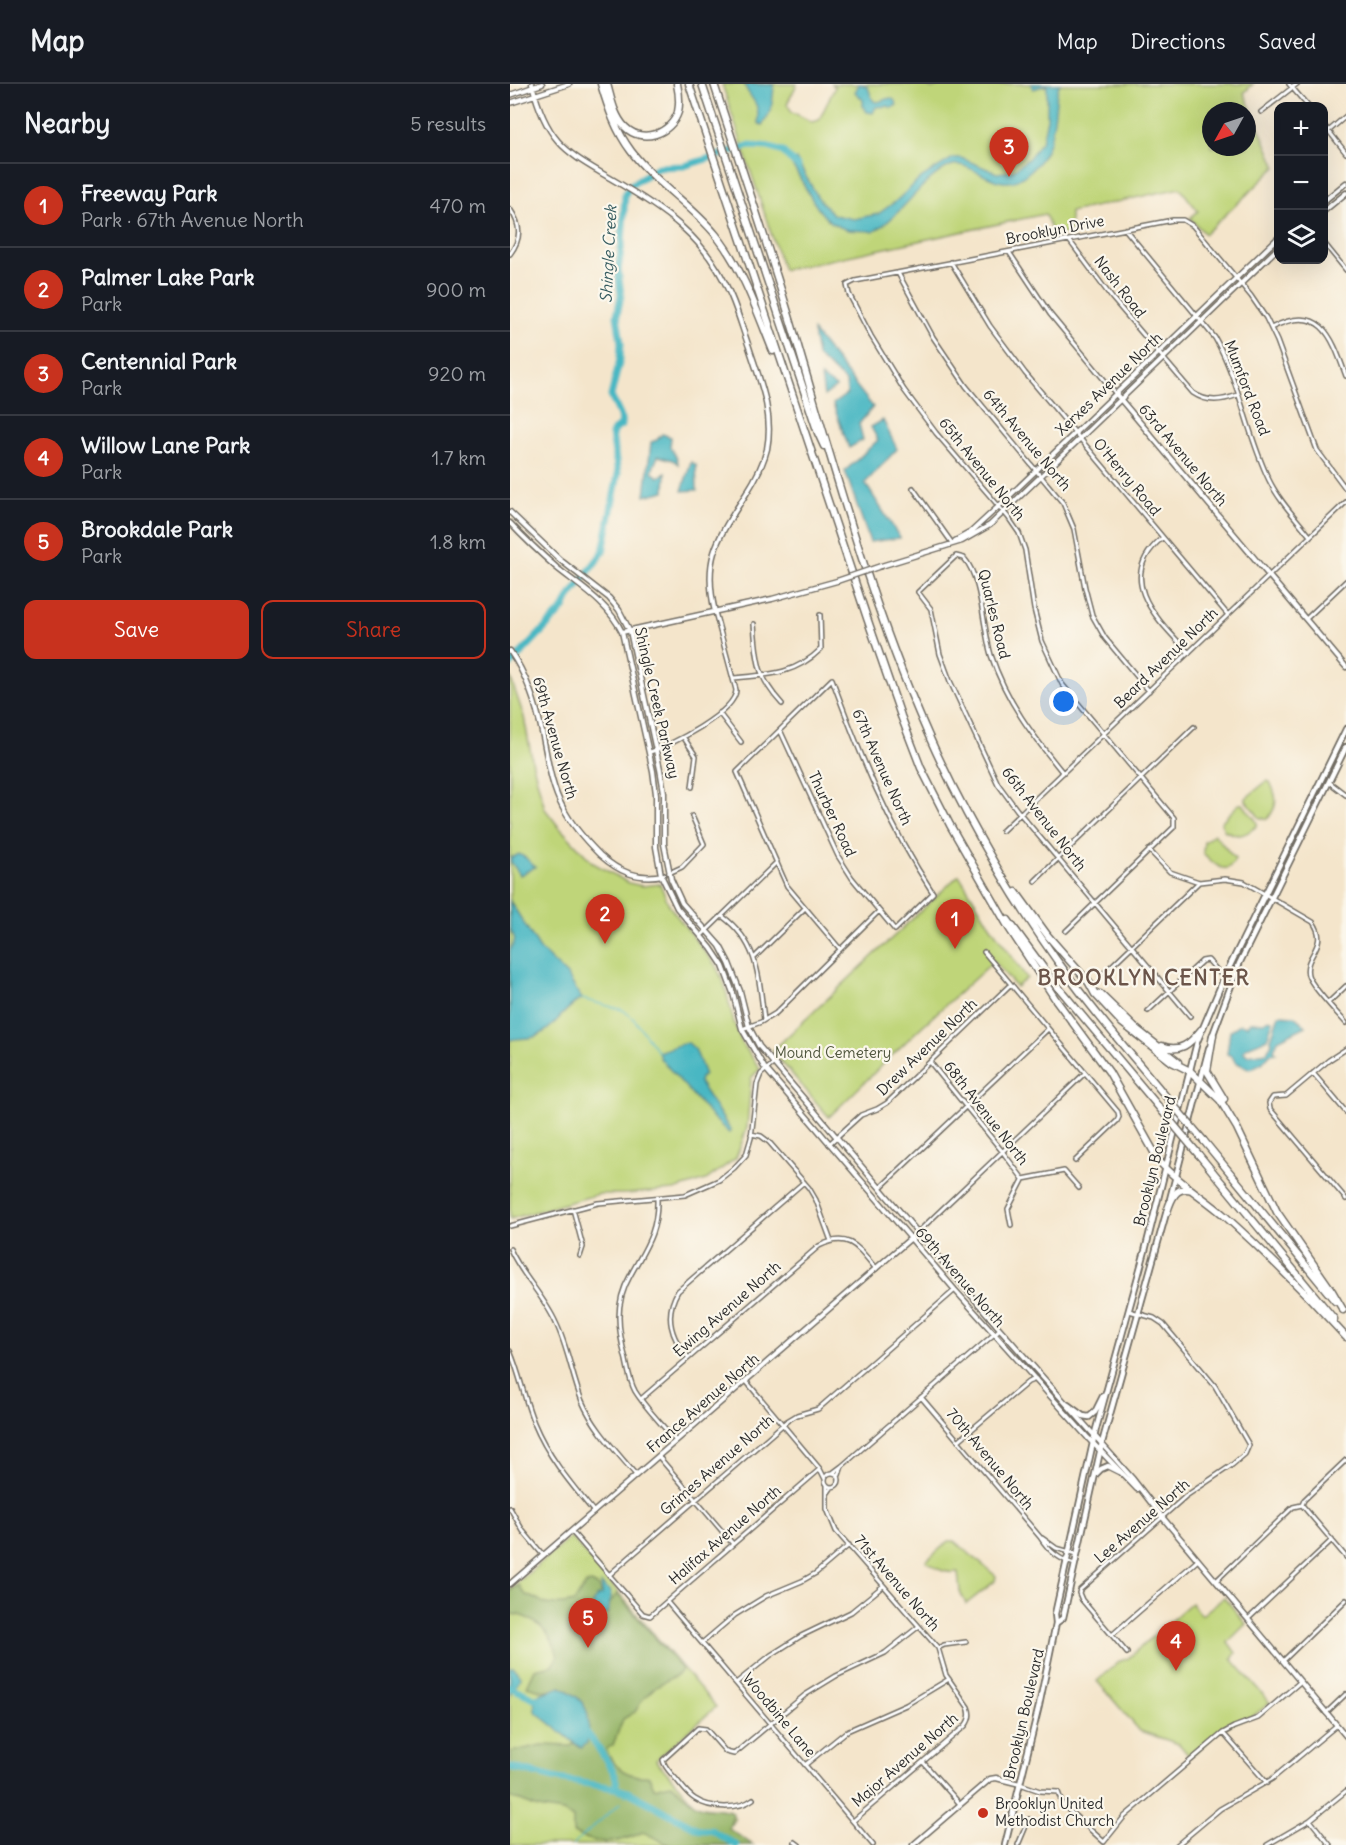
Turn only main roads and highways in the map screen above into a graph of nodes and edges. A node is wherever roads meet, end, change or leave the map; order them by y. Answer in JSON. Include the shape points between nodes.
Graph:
{"nodes":[{"id":1,"x":599,"y":84,"type":"edge"},
{"id":2,"x":678,"y":84,"type":"edge"},
{"id":3,"x":689,"y":84,"type":"edge"},
{"id":4,"x":702,"y":84,"type":"edge"},
{"id":5,"x":714,"y":84,"type":"edge"},
{"id":6,"x":607,"y":88,"type":"edge"},
{"id":7,"x":796,"y":412,"type":"junction"},
{"id":8,"x":830,"y":457,"type":"junction"},
{"id":9,"x":1346,"y":729,"type":"edge"},
{"id":10,"x":1346,"y":747,"type":"edge"},
{"id":11,"x":993,"y":860,"type":"junction"},
{"id":12,"x":971,"y":862,"type":"junction"},
{"id":13,"x":1089,"y":983,"type":"junction"},
{"id":14,"x":1201,"y":1030,"type":"junction"},
{"id":15,"x":1213,"y":1035,"type":"junction"},
{"id":16,"x":1154,"y":1043,"type":"junction"},
{"id":17,"x":1187,"y":1069,"type":"junction"},
{"id":18,"x":1200,"y":1079,"type":"junction"},
{"id":19,"x":1247,"y":1148,"type":"junction"},
{"id":20,"x":1166,"y":1168,"type":"junction"},
{"id":21,"x":1176,"y":1177,"type":"junction"},
{"id":22,"x":1197,"y":1192,"type":"junction"},
{"id":23,"x":1167,"y":1212,"type":"junction"},
{"id":24,"x":1344,"y":1312,"type":"edge"},
{"id":25,"x":1346,"y":1335,"type":"edge"},
{"id":26,"x":1108,"y":1385,"type":"junction"},
{"id":27,"x":1068,"y":1405,"type":"road end"},
{"id":28,"x":1120,"y":1472,"type":"road end"},
{"id":29,"x":1095,"y":1475,"type":"junction"},
{"id":30,"x":1056,"y":1623,"type":"junction"},
{"id":31,"x":1005,"y":1845,"type":"edge"}],
"edges":[{"from":1,"to":6,"type":"highway"},
{"from":2,"to":6,"type":"highway","via":[[676,115],[666,129],[651,136],[626,128]]},
{"from":3,"to":7,"type":"highway"},
{"from":4,"to":8,"type":"highway","via":[[818,433]]},
{"from":5,"to":8,"type":"highway","via":[[781,288]]},
{"from":6,"to":7,"type":"highway","via":[[617,129],[627,146],[707,225],[733,259]]},
{"from":7,"to":12,"type":"highway","via":[[906,731],[932,791]]},
{"from":8,"to":11,"type":"highway","via":[[906,684],[947,775]]},
{"from":9,"to":14,"type":"main road","name":"Brooklyn Boulevard"},
{"from":10,"to":15,"type":"main road","name":"Brooklyn Boulevard","via":[[1239,964]]},
{"from":11,"to":13,"type":"highway","via":[[1048,936]]},
{"from":11,"to":24,"type":"highway","bridge":true,"via":[[1026,915],[1097,1014]]},
{"from":12,"to":20,"type":"highway","via":[[1009,928],[1109,1072]]},
{"from":12,"to":25,"type":"highway","bridge":true,"via":[[1033,955]]},
{"from":13,"to":16,"type":"highway"},
{"from":13,"to":17,"type":"highway","via":[[1122,1023]]},
{"from":14,"to":16,"type":"highway","via":[[1179,1049]]},
{"from":14,"to":17,"type":"main road","name":"Brooklyn Boulevard"},
{"from":15,"to":18,"type":"main road","name":"Brooklyn Boulevard"},
{"from":15,"to":19,"type":"highway","via":[[1208,1074]]},
{"from":16,"to":17,"type":"highway"},
{"from":17,"to":18,"type":"highway"},
{"from":17,"to":20,"type":"main road","name":"Brooklyn Boulevard"},
{"from":18,"to":19,"type":"highway","via":[[1225,1107]]},
{"from":18,"to":21,"type":"main road","name":"Brooklyn Boulevard"},
{"from":19,"to":24,"type":"highway","via":[[1277,1212]]},
{"from":20,"to":21,"type":"highway"},
{"from":20,"to":26,"type":"main road","name":"Brooklyn Boulevard"},
{"from":21,"to":22,"type":"highway"},
{"from":21,"to":23,"type":"main road","name":"Brooklyn Boulevard"},
{"from":22,"to":23,"type":"highway","via":[[1178,1191]]},
{"from":22,"to":25,"type":"highway","via":[[1289,1276]]},
{"from":23,"to":29,"type":"main road","name":"Brooklyn Boulevard"},
{"from":26,"to":27,"type":"main road","via":[[1091,1416],[1083,1416]]},
{"from":26,"to":30,"type":"main road","name":"Brooklyn Boulevard","via":[[1068,1552]]},
{"from":28,"to":29,"type":"main road","via":[[1108,1466]]},
{"from":29,"to":30,"type":"main road","name":"Brooklyn Boulevard","via":[[1063,1618]]},
{"from":30,"to":31,"type":"main road","name":"Brooklyn Boulevard"}]}
